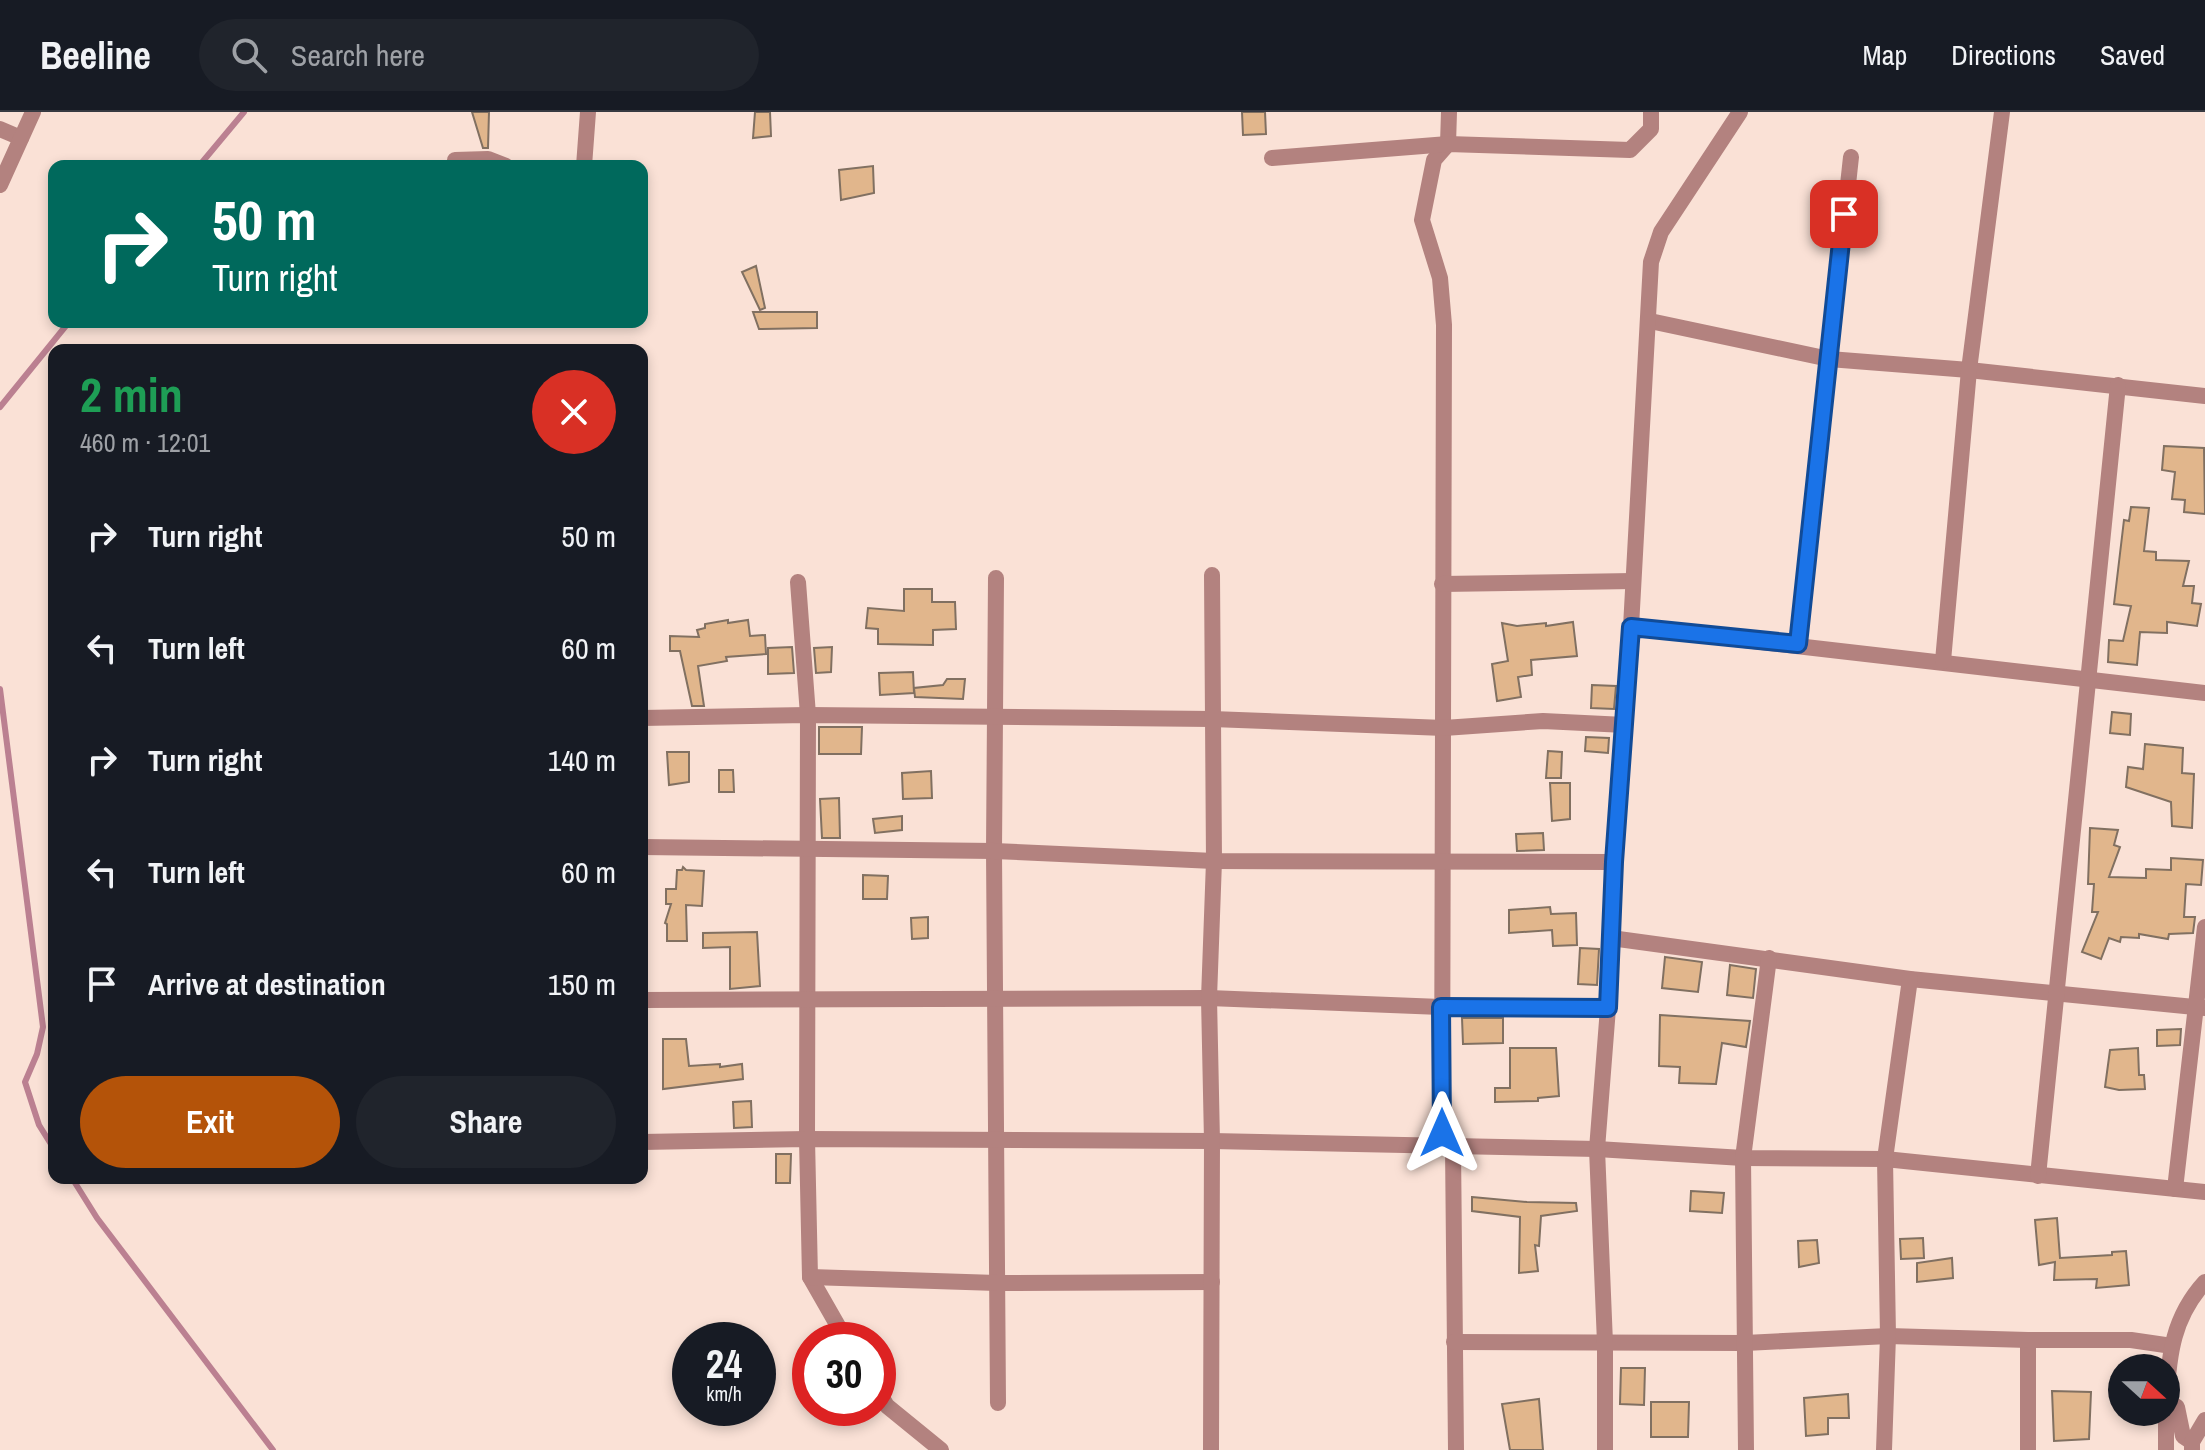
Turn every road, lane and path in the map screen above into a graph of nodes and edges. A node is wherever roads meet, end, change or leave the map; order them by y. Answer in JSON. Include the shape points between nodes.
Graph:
{"nodes":[{"id":1,"x":33,"y":112,"type":"edge"},
{"id":2,"x":588,"y":112,"type":"edge"},
{"id":3,"x":1449,"y":112,"type":"edge"},
{"id":4,"x":1651,"y":112,"type":"edge"},
{"id":5,"x":1740,"y":112,"type":"edge"},
{"id":6,"x":2002,"y":112,"type":"edge"},
{"id":7,"x":0,"y":129,"type":"edge"},
{"id":8,"x":21,"y":138,"type":"junction"},
{"id":9,"x":1448,"y":144,"type":"junction"},
{"id":10,"x":1851,"y":157,"type":"dead end"},
{"id":11,"x":1272,"y":158,"type":"dead end"},
{"id":12,"x":455,"y":160,"type":"dead end"},
{"id":13,"x":491,"y":160,"type":"edge"},
{"id":14,"x":584,"y":160,"type":"edge"},
{"id":15,"x":0,"y":185,"type":"edge"},
{"id":16,"x":1650,"y":321,"type":"junction"},
{"id":17,"x":1829,"y":359,"type":"junction"},
{"id":18,"x":1969,"y":370,"type":"junction"},
{"id":19,"x":2118,"y":385,"type":"junction"},
{"id":20,"x":2205,"y":396,"type":"edge"},
{"id":21,"x":1212,"y":575,"type":"dead end"},
{"id":22,"x":996,"y":578,"type":"dead end"},
{"id":23,"x":1633,"y":581,"type":"junction"},
{"id":24,"x":798,"y":582,"type":"dead end"},
{"id":25,"x":1442,"y":584,"type":"junction"},
{"id":26,"x":1631,"y":627,"type":"junction"},
{"id":27,"x":1798,"y":644,"type":"junction"},
{"id":28,"x":1943,"y":661,"type":"junction"},
{"id":29,"x":2089,"y":678,"type":"junction"},
{"id":30,"x":2205,"y":693,"type":"edge"},
{"id":31,"x":808,"y":715,"type":"junction"},
{"id":32,"x":648,"y":718,"type":"edge"},
{"id":33,"x":995,"y":718,"type":"junction"},
{"id":34,"x":1212,"y":719,"type":"junction"},
{"id":35,"x":1625,"y":725,"type":"junction"},
{"id":36,"x":1444,"y":728,"type":"junction"},
{"id":37,"x":648,"y":847,"type":"edge"},
{"id":38,"x":808,"y":849,"type":"junction"},
{"id":39,"x":994,"y":851,"type":"junction"},
{"id":40,"x":1214,"y":861,"type":"junction"},
{"id":41,"x":1614,"y":862,"type":"junction"},
{"id":42,"x":1442,"y":863,"type":"junction"},
{"id":43,"x":2205,"y":927,"type":"edge"},
{"id":44,"x":1611,"y":938,"type":"junction"},
{"id":45,"x":1769,"y":958,"type":"junction"},
{"id":46,"x":1910,"y":979,"type":"junction"},
{"id":47,"x":2056,"y":992,"type":"junction"},
{"id":48,"x":995,"y":998,"type":"junction"},
{"id":49,"x":1209,"y":998,"type":"junction"},
{"id":50,"x":808,"y":999,"type":"junction"},
{"id":51,"x":648,"y":1000,"type":"edge"},
{"id":52,"x":1441,"y":1007,"type":"junction"},
{"id":53,"x":1608,"y":1008,"type":"junction"},
{"id":54,"x":2200,"y":1008,"type":"edge"},
{"id":55,"x":807,"y":1139,"type":"junction"},
{"id":56,"x":996,"y":1140,"type":"junction"},
{"id":57,"x":1212,"y":1141,"type":"junction"},
{"id":58,"x":648,"y":1142,"type":"edge"},
{"id":59,"x":1453,"y":1147,"type":"junction"},
{"id":60,"x":1597,"y":1149,"type":"junction"},
{"id":61,"x":1743,"y":1158,"type":"junction"},
{"id":62,"x":1885,"y":1159,"type":"junction"},
{"id":63,"x":2038,"y":1176,"type":"junction"},
{"id":64,"x":2175,"y":1189,"type":"junction"},
{"id":65,"x":2205,"y":1192,"type":"edge"},
{"id":66,"x":810,"y":1277,"type":"junction"},
{"id":67,"x":1212,"y":1282,"type":"junction"},
{"id":68,"x":2205,"y":1282,"type":"edge"},
{"id":69,"x":997,"y":1283,"type":"junction"},
{"id":70,"x":836,"y":1322,"type":"edge"},
{"id":71,"x":1888,"y":1336,"type":"junction"},
{"id":72,"x":2028,"y":1340,"type":"junction"},
{"id":73,"x":1454,"y":1342,"type":"junction"},
{"id":74,"x":1605,"y":1343,"type":"junction"},
{"id":75,"x":1745,"y":1343,"type":"junction"},
{"id":76,"x":2172,"y":1346,"type":"junction"},
{"id":77,"x":2171,"y":1354,"type":"edge"},
{"id":78,"x":998,"y":1403,"type":"dead end"},
{"id":79,"x":896,"y":1413,"type":"edge"},
{"id":80,"x":2205,"y":1420,"type":"edge"},
{"id":81,"x":2180,"y":1422,"type":"edge"},
{"id":82,"x":2166,"y":1426,"type":"edge"},
{"id":83,"x":2192,"y":1446,"type":"edge"},
{"id":84,"x":941,"y":1450,"type":"edge"},
{"id":85,"x":1211,"y":1450,"type":"edge"},
{"id":86,"x":1456,"y":1450,"type":"edge"},
{"id":87,"x":1605,"y":1450,"type":"edge"},
{"id":88,"x":1746,"y":1450,"type":"edge"},
{"id":89,"x":1884,"y":1450,"type":"edge"},
{"id":90,"x":2028,"y":1450,"type":"edge"},
{"id":91,"x":2166,"y":1450,"type":"edge"}],
"edges":[{"from":1,"to":8,"type":"street"},
{"from":2,"to":14,"type":"street"},
{"from":3,"to":9,"type":"street"},
{"from":4,"to":9,"type":"street","via":[[1651,129],[1630,150]]},
{"from":5,"to":16,"type":"street","via":[[1661,232],[1651,262]]},
{"from":6,"to":18,"type":"street"},
{"from":7,"to":8,"type":"street"},
{"from":8,"to":15,"type":"street"},
{"from":9,"to":11,"type":"street"},
{"from":9,"to":25,"type":"street","via":[[1434,160],[1422,220],[1440,278],[1444,325]]},
{"from":10,"to":17,"type":"street"},
{"from":12,"to":13,"type":"street"},
{"from":16,"to":17,"type":"street"},
{"from":16,"to":23,"type":"street"},
{"from":17,"to":18,"type":"street"},
{"from":17,"to":27,"type":"street"},
{"from":18,"to":19,"type":"street"},
{"from":18,"to":28,"type":"street"},
{"from":19,"to":20,"type":"street"},
{"from":19,"to":29,"type":"street"},
{"from":21,"to":34,"type":"street"},
{"from":22,"to":33,"type":"street"},
{"from":23,"to":25,"type":"street"},
{"from":23,"to":26,"type":"street"},
{"from":24,"to":31,"type":"street"},
{"from":25,"to":36,"type":"street"},
{"from":26,"to":27,"type":"street"},
{"from":26,"to":35,"type":"street"},
{"from":27,"to":28,"type":"street"},
{"from":28,"to":29,"type":"street"},
{"from":29,"to":30,"type":"street"},
{"from":29,"to":47,"type":"street"},
{"from":31,"to":32,"type":"street"},
{"from":31,"to":33,"type":"street"},
{"from":31,"to":38,"type":"street"},
{"from":33,"to":34,"type":"street"},
{"from":33,"to":39,"type":"street"},
{"from":34,"to":36,"type":"street"},
{"from":34,"to":40,"type":"street"},
{"from":35,"to":36,"type":"street","via":[[1543,721]]},
{"from":35,"to":41,"type":"street"},
{"from":36,"to":42,"type":"street"},
{"from":37,"to":38,"type":"street"},
{"from":38,"to":39,"type":"street"},
{"from":38,"to":50,"type":"street"},
{"from":39,"to":40,"type":"street"},
{"from":39,"to":48,"type":"street"},
{"from":40,"to":42,"type":"street"},
{"from":40,"to":49,"type":"street"},
{"from":41,"to":42,"type":"street"},
{"from":41,"to":44,"type":"street"},
{"from":42,"to":52,"type":"street"},
{"from":43,"to":54,"type":"street"},
{"from":44,"to":45,"type":"street"},
{"from":44,"to":53,"type":"street"},
{"from":45,"to":46,"type":"street"},
{"from":45,"to":61,"type":"street"},
{"from":46,"to":47,"type":"street"},
{"from":46,"to":62,"type":"street"},
{"from":47,"to":54,"type":"street"},
{"from":47,"to":63,"type":"street"},
{"from":48,"to":49,"type":"street"},
{"from":48,"to":50,"type":"street"},
{"from":48,"to":56,"type":"street"},
{"from":49,"to":52,"type":"street"},
{"from":49,"to":57,"type":"street"},
{"from":50,"to":51,"type":"street"},
{"from":50,"to":55,"type":"street"},
{"from":52,"to":53,"type":"street"},
{"from":52,"to":59,"type":"street","via":[[1442,1133]]},
{"from":53,"to":60,"type":"street"},
{"from":54,"to":64,"type":"street"},
{"from":55,"to":56,"type":"street"},
{"from":55,"to":58,"type":"street"},
{"from":55,"to":66,"type":"street"},
{"from":56,"to":57,"type":"street"},
{"from":56,"to":69,"type":"street"},
{"from":57,"to":59,"type":"street"},
{"from":57,"to":67,"type":"street"},
{"from":59,"to":60,"type":"street"},
{"from":59,"to":73,"type":"street"},
{"from":60,"to":61,"type":"street"},
{"from":60,"to":74,"type":"street"},
{"from":61,"to":62,"type":"street"},
{"from":61,"to":75,"type":"street"},
{"from":62,"to":63,"type":"street"},
{"from":62,"to":71,"type":"street"},
{"from":63,"to":64,"type":"street"},
{"from":64,"to":65,"type":"street"},
{"from":66,"to":69,"type":"street"},
{"from":66,"to":70,"type":"street"},
{"from":67,"to":69,"type":"street"},
{"from":67,"to":85,"type":"street"},
{"from":68,"to":76,"type":"street","via":[[2189,1300]]},
{"from":69,"to":78,"type":"street"},
{"from":71,"to":72,"type":"street"},
{"from":71,"to":75,"type":"street"},
{"from":71,"to":89,"type":"street"},
{"from":72,"to":76,"type":"street","via":[[2131,1340]]},
{"from":72,"to":90,"type":"street"},
{"from":73,"to":74,"type":"street"},
{"from":73,"to":86,"type":"street"},
{"from":74,"to":75,"type":"street"},
{"from":74,"to":87,"type":"street"},
{"from":75,"to":88,"type":"street"},
{"from":76,"to":77,"type":"street"},
{"from":79,"to":84,"type":"street"},
{"from":80,"to":83,"type":"street"},
{"from":81,"to":83,"type":"street"},
{"from":82,"to":91,"type":"street"}]}
